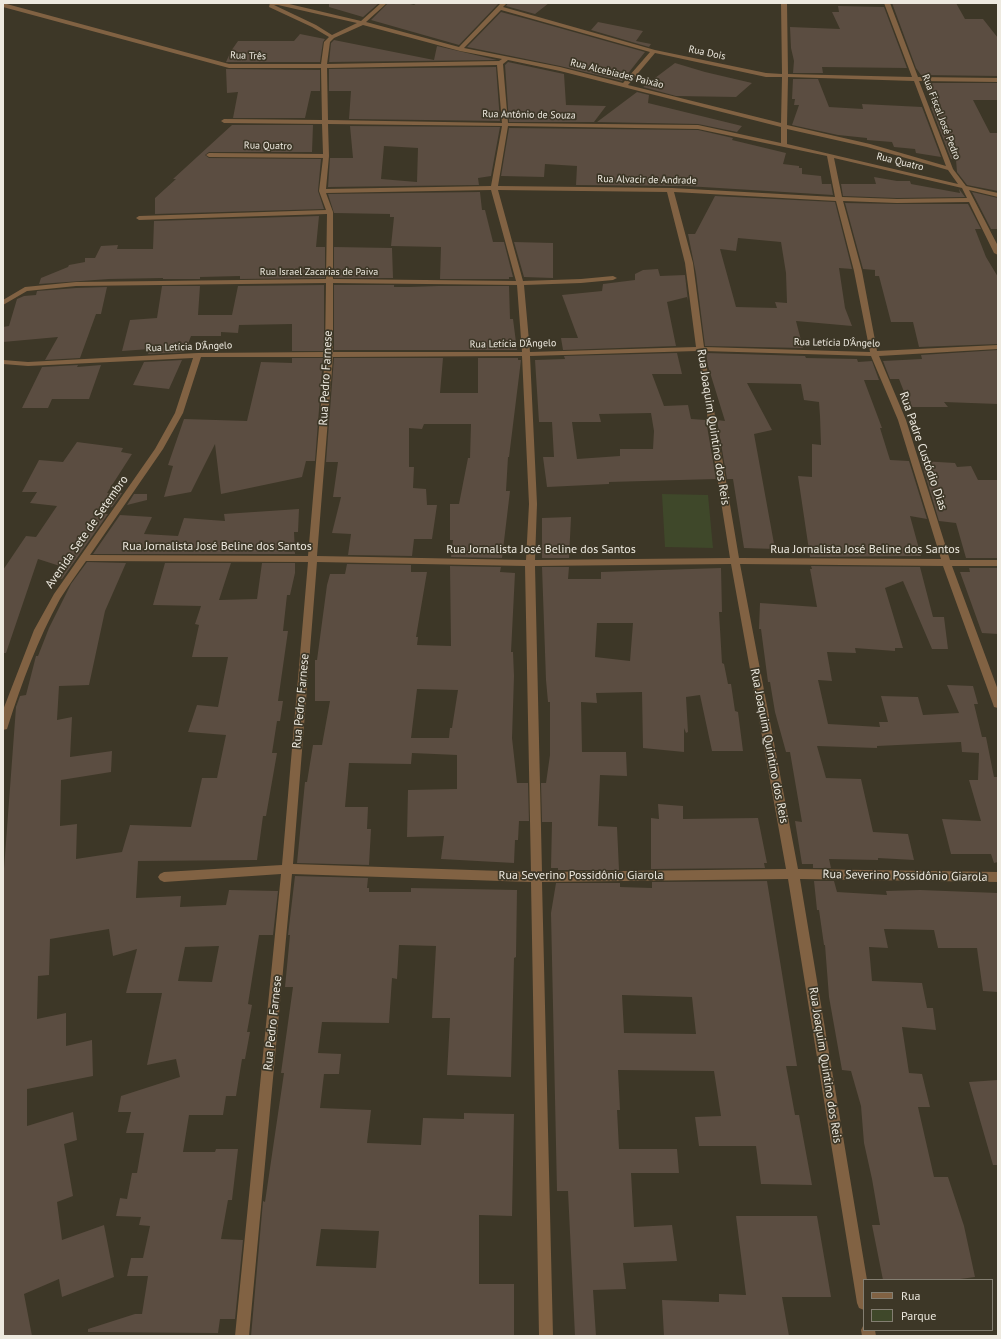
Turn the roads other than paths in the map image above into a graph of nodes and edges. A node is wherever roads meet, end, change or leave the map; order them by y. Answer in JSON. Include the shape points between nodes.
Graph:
{"nodes":[{"id":1,"x":276,"y":3,"type":"edge"},
{"id":2,"x":384,"y":3,"type":"edge"},
{"id":3,"x":496,"y":3,"type":"edge"},
{"id":4,"x":784,"y":3,"type":"edge"},
{"id":5,"x":887,"y":3,"type":"edge"},
{"id":6,"x":3,"y":5,"type":"edge"},
{"id":7,"x":503,"y":5,"type":"edge"},
{"id":8,"x":362,"y":23,"type":"junction"},
{"id":9,"x":332,"y":37,"type":"junction"},
{"id":10,"x":460,"y":49,"type":"junction"},
{"id":11,"x":654,"y":51,"type":"junction"},
{"id":12,"x":503,"y":61,"type":"junction"},
{"id":13,"x":324,"y":66,"type":"junction"},
{"id":14,"x":785,"y":77,"type":"junction"},
{"id":15,"x":915,"y":79,"type":"junction"},
{"id":16,"x":998,"y":80,"type":"edge"},
{"id":17,"x":625,"y":86,"type":"junction"},
{"id":18,"x":224,"y":121,"type":"dead end"},
{"id":19,"x":326,"y":121,"type":"junction"},
{"id":20,"x":505,"y":124,"type":"junction"},
{"id":21,"x":784,"y":126,"type":"junction"},
{"id":22,"x":784,"y":145,"type":"junction"},
{"id":23,"x":209,"y":155,"type":"dead end"},
{"id":24,"x":830,"y":155,"type":"junction"},
{"id":25,"x":326,"y":156,"type":"junction"},
{"id":26,"x":950,"y":169,"type":"junction"},
{"id":27,"x":494,"y":188,"type":"junction"},
{"id":28,"x":965,"y":188,"type":"junction"},
{"id":29,"x":670,"y":190,"type":"junction"},
{"id":30,"x":322,"y":192,"type":"junction"},
{"id":31,"x":998,"y":195,"type":"edge"},
{"id":32,"x":839,"y":198,"type":"junction"},
{"id":33,"x":972,"y":200,"type":"junction"},
{"id":34,"x":330,"y":212,"type":"junction"},
{"id":35,"x":139,"y":218,"type":"dead end"},
{"id":36,"x":998,"y":253,"type":"edge"},
{"id":37,"x":612,"y":278,"type":"dead end"},
{"id":38,"x":330,"y":281,"type":"junction"},
{"id":39,"x":520,"y":283,"type":"junction"},
{"id":40,"x":3,"y":302,"type":"edge"},
{"id":41,"x":998,"y":347,"type":"edge"},
{"id":42,"x":700,"y":349,"type":"junction"},
{"id":43,"x":526,"y":354,"type":"junction"},
{"id":44,"x":874,"y":354,"type":"junction"},
{"id":45,"x":198,"y":356,"type":"junction"},
{"id":46,"x":330,"y":356,"type":"junction"},
{"id":47,"x":3,"y":362,"type":"edge"},
{"id":48,"x":84,"y":558,"type":"junction"},
{"id":49,"x":313,"y":559,"type":"junction"},
{"id":50,"x":735,"y":561,"type":"junction"},
{"id":51,"x":946,"y":562,"type":"junction"},
{"id":52,"x":530,"y":563,"type":"junction"},
{"id":53,"x":998,"y":563,"type":"edge"},
{"id":54,"x":998,"y":704,"type":"edge"},
{"id":55,"x":3,"y":726,"type":"edge"},
{"id":56,"x":288,"y":869,"type":"junction"},
{"id":57,"x":793,"y":874,"type":"junction"},
{"id":58,"x":164,"y":877,"type":"dead end"},
{"id":59,"x":537,"y":877,"type":"junction"},
{"id":60,"x":998,"y":877,"type":"edge"},
{"id":61,"x":863,"y":1297,"type":"edge"},
{"id":62,"x":242,"y":1336,"type":"edge"},
{"id":63,"x":546,"y":1336,"type":"edge"}],
"edges":[{"from":1,"to":8,"type":"street","name":"Rua Alcebíades Paixão"},
{"from":1,"to":9,"type":"street","via":[[271,6]]},
{"from":2,"to":8,"type":"street"},
{"from":3,"to":7,"type":"street","name":"Rua Dois"},
{"from":4,"to":14,"type":"street"},
{"from":5,"to":15,"type":"street","name":"Rua Fiscal José Pedro"},
{"from":6,"to":13,"type":"street","name":"Rua Três","via":[[229,66]]},
{"from":7,"to":10,"type":"street"},
{"from":7,"to":11,"type":"street","name":"Rua Dois"},
{"from":8,"to":9,"type":"street"},
{"from":8,"to":10,"type":"street","name":"Rua Alcebíades Paixão"},
{"from":9,"to":13,"type":"street","name":"Rua Pedro Farnese","via":[[327,42]]},
{"from":10,"to":12,"type":"street","name":"Rua Alcebíades Paixão"},
{"from":11,"to":14,"type":"street","name":"Rua Dois"},
{"from":11,"to":17,"type":"street"},
{"from":12,"to":13,"type":"street","name":"Rua Três"},
{"from":12,"to":17,"type":"street","name":"Rua Alcebíades Paixão","via":[[560,69]]},
{"from":12,"to":20,"type":"street"},
{"from":13,"to":19,"type":"street","name":"Rua Pedro Farnese"},
{"from":14,"to":15,"type":"street","name":"Rua Dois"},
{"from":14,"to":21,"type":"street"},
{"from":15,"to":16,"type":"street","name":"Rua Dois"},
{"from":15,"to":26,"type":"street","name":"Rua Fiscal José Pedro"},
{"from":17,"to":21,"type":"street","name":"Rua Alcebíades Paixão"},
{"from":18,"to":19,"type":"street","name":"Rua Antônio de Souza"},
{"from":19,"to":20,"type":"street","name":"Rua Antônio de Souza"},
{"from":19,"to":25,"type":"street","name":"Rua Pedro Farnese"},
{"from":20,"to":22,"type":"street","name":"Rua Antônio de Souza","via":[[698,128]]},
{"from":20,"to":27,"type":"street"},
{"from":21,"to":22,"type":"street"},
{"from":21,"to":26,"type":"street","name":"Rua Alcebíades Paixão","via":[[868,145]]},
{"from":22,"to":24,"type":"street","name":"Rua Antônio de Souza"},
{"from":23,"to":25,"type":"street","name":"Rua Quatro"},
{"from":24,"to":28,"type":"street","name":"Rua Quatro"},
{"from":24,"to":32,"type":"street","name":"Rua Padre Custódio Dias"},
{"from":25,"to":30,"type":"street","name":"Rua Pedro Farnese"},
{"from":26,"to":28,"type":"street","name":"Rua Fiscal José Pedro"},
{"from":27,"to":29,"type":"street","name":"Rua Alvacir de Andrade"},
{"from":27,"to":30,"type":"street","name":"Rua Alvacir de Andrade"},
{"from":27,"to":39,"type":"street"},
{"from":28,"to":31,"type":"street","name":"Rua Quatro"},
{"from":28,"to":33,"type":"street","name":"Rua Fiscal José Pedro"},
{"from":29,"to":32,"type":"street","name":"Rua Alvacir de Andrade"},
{"from":29,"to":42,"type":"street","name":"Rua Joaquim Quintino dos Reis","via":[[689,263]]},
{"from":30,"to":34,"type":"street","name":"Rua Pedro Farnese"},
{"from":32,"to":33,"type":"street","name":"Rua Alvacir de Andrade","via":[[919,202]]},
{"from":32,"to":44,"type":"street","name":"Rua Padre Custódio Dias","via":[[858,271]]},
{"from":33,"to":36,"type":"street","name":"Rua Fiscal José Pedro"},
{"from":34,"to":35,"type":"street"},
{"from":34,"to":38,"type":"street","name":"Rua Pedro Farnese"},
{"from":37,"to":39,"type":"street","name":"Rua Israel Zacarias de Paiva"},
{"from":38,"to":39,"type":"street","name":"Rua Israel Zacarias de Paiva"},
{"from":38,"to":40,"type":"street","name":"Rua Israel Zacarias de Paiva","via":[[76,284],[26,289]]},
{"from":38,"to":46,"type":"street","name":"Rua Pedro Farnese"},
{"from":39,"to":43,"type":"street"},
{"from":41,"to":44,"type":"street","name":"Rua Letícia D'Ângelo"},
{"from":42,"to":43,"type":"street","name":"Rua Letícia D'Ângelo"},
{"from":42,"to":44,"type":"street","name":"Rua Letícia D'Ângelo"},
{"from":42,"to":50,"type":"street","name":"Rua Joaquim Quintino dos Reis"},
{"from":43,"to":46,"type":"street","name":"Rua Letícia D'Ângelo"},
{"from":43,"to":52,"type":"street","via":[[533,504]]},
{"from":44,"to":51,"type":"street","name":"Rua Padre Custódio Dias","via":[[902,420]]},
{"from":45,"to":46,"type":"street","name":"Rua Letícia D'Ângelo"},
{"from":45,"to":47,"type":"street","name":"Rua Letícia D'Ângelo","via":[[28,364]]},
{"from":45,"to":48,"type":"street","name":"Avenida Sete de Setembro","via":[[179,413],[163,443]]},
{"from":46,"to":49,"type":"street","name":"Rua Pedro Farnese"},
{"from":48,"to":49,"type":"street","name":"Rua Jornalista José Beline dos Santos"},
{"from":48,"to":55,"type":"street","name":"Avenida Sete de Setembro","via":[[57,596],[39,630]]},
{"from":49,"to":52,"type":"street","name":"Rua Jornalista José Beline dos Santos"},
{"from":49,"to":56,"type":"street","name":"Rua Pedro Farnese"},
{"from":50,"to":51,"type":"street","name":"Rua Jornalista José Beline dos Santos"},
{"from":50,"to":52,"type":"street","name":"Rua Jornalista José Beline dos Santos"},
{"from":50,"to":57,"type":"street","name":"Rua Joaquim Quintino dos Reis"},
{"from":51,"to":53,"type":"street","name":"Rua Jornalista José Beline dos Santos"},
{"from":51,"to":54,"type":"street","name":"Rua Padre Custódio Dias"},
{"from":52,"to":59,"type":"street"},
{"from":56,"to":58,"type":"street","name":"Rua Severino Possidônio Giarola"},
{"from":56,"to":59,"type":"street","name":"Rua Severino Possidônio Giarola"},
{"from":56,"to":62,"type":"street","name":"Rua Pedro Farnese"},
{"from":57,"to":59,"type":"street","name":"Rua Severino Possidônio Giarola"},
{"from":57,"to":60,"type":"street","name":"Rua Severino Possidônio Giarola"},
{"from":57,"to":61,"type":"street","name":"Rua Joaquim Quintino dos Reis"},
{"from":59,"to":63,"type":"street"}]}
